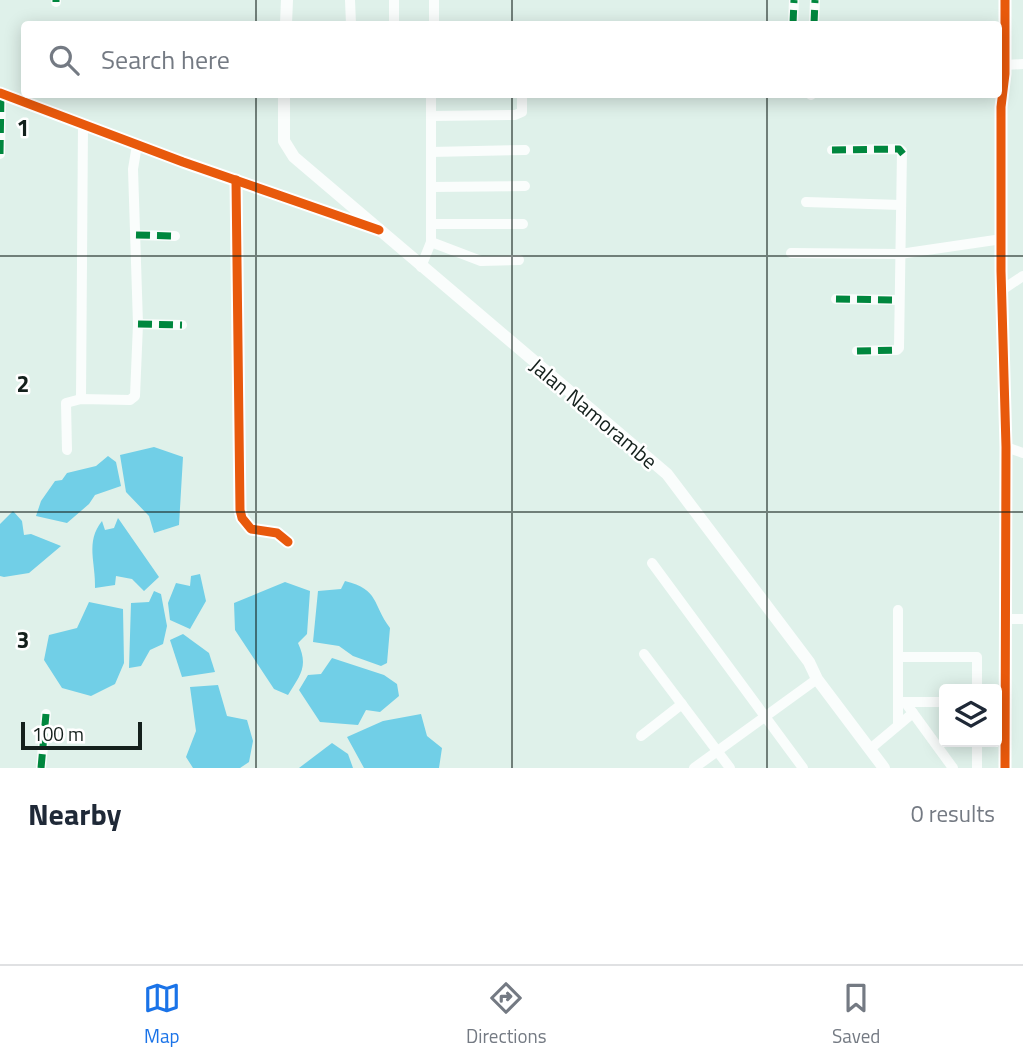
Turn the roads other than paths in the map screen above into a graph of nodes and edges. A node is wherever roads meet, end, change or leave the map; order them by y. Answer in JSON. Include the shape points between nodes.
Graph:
{"nodes":[{"id":1,"x":287,"y":0,"type":"edge"},
{"id":2,"x":351,"y":0,"type":"edge"},
{"id":3,"x":394,"y":0,"type":"edge"},
{"id":4,"x":434,"y":0,"type":"edge"},
{"id":5,"x":794,"y":0,"type":"edge"},
{"id":6,"x":815,"y":0,"type":"edge"},
{"id":7,"x":1005,"y":0,"type":"edge"},
{"id":8,"x":286,"y":21,"type":"edge"},
{"id":9,"x":351,"y":21,"type":"edge"},
{"id":10,"x":394,"y":21,"type":"edge"},
{"id":11,"x":434,"y":21,"type":"edge"},
{"id":12,"x":793,"y":21,"type":"edge"},
{"id":13,"x":814,"y":21,"type":"edge"},
{"id":14,"x":1023,"y":64,"type":"edge"},
{"id":15,"x":1003,"y":71,"type":"edge"},
{"id":16,"x":1002,"y":89,"type":"edge"},
{"id":17,"x":1,"y":93,"type":"edge"},
{"id":18,"x":284,"y":98,"type":"edge"},
{"id":19,"x":431,"y":98,"type":"edge"},
{"id":20,"x":522,"y":98,"type":"edge"},
{"id":21,"x":1002,"y":98,"type":"edge"},
{"id":22,"x":431,"y":116,"type":"junction"},
{"id":23,"x":83,"y":124,"type":"junction"},
{"id":24,"x":137,"y":145,"type":"junction"},
{"id":25,"x":525,"y":150,"type":"dead end"},
{"id":26,"x":832,"y":150,"type":"dead end"},
{"id":27,"x":430,"y":152,"type":"junction"},
{"id":28,"x":0,"y":154,"type":"edge"},
{"id":29,"x":236,"y":180,"type":"junction"},
{"id":30,"x":525,"y":186,"type":"dead end"},
{"id":31,"x":431,"y":187,"type":"junction"},
{"id":32,"x":806,"y":202,"type":"dead end"},
{"id":33,"x":901,"y":205,"type":"junction"},
{"id":34,"x":431,"y":224,"type":"junction"},
{"id":35,"x":523,"y":224,"type":"dead end"},
{"id":36,"x":379,"y":230,"type":"junction"},
{"id":37,"x":136,"y":235,"type":"junction"},
{"id":38,"x":176,"y":236,"type":"dead end"},
{"id":39,"x":1002,"y":239,"type":"junction"},
{"id":40,"x":430,"y":242,"type":"junction"},
{"id":41,"x":791,"y":253,"type":"dead end"},
{"id":42,"x":900,"y":254,"type":"junction"},
{"id":43,"x":519,"y":260,"type":"dead end"},
{"id":44,"x":421,"y":267,"type":"junction"},
{"id":45,"x":1023,"y":276,"type":"edge"},
{"id":46,"x":1002,"y":290,"type":"junction"},
{"id":47,"x":836,"y":299,"type":"dead end"},
{"id":48,"x":899,"y":300,"type":"junction"},
{"id":49,"x":138,"y":324,"type":"junction"},
{"id":50,"x":182,"y":325,"type":"dead end"},
{"id":51,"x":857,"y":351,"type":"dead end"},
{"id":52,"x":81,"y":398,"type":"junction"},
{"id":53,"x":1006,"y":447,"type":"junction"},
{"id":54,"x":67,"y":450,"type":"dead end"},
{"id":55,"x":1023,"y":453,"type":"edge"},
{"id":56,"x":288,"y":542,"type":"dead end"},
{"id":57,"x":652,"y":563,"type":"dead end"},
{"id":58,"x":898,"y":610,"type":"dead end"},
{"id":59,"x":1005,"y":619,"type":"junction"},
{"id":60,"x":1023,"y":619,"type":"edge"},
{"id":61,"x":644,"y":654,"type":"dead end"},
{"id":62,"x":898,"y":657,"type":"junction"},
{"id":63,"x":817,"y":679,"type":"junction"},
{"id":64,"x":977,"y":684,"type":"edge"},
{"id":65,"x":902,"y":702,"type":"junction"},
{"id":66,"x":939,"y":702,"type":"edge"},
{"id":67,"x":682,"y":704,"type":"junction"},
{"id":68,"x":913,"y":713,"type":"junction"},
{"id":69,"x":46,"y":714,"type":"dead end"},
{"id":70,"x":764,"y":717,"type":"junction"},
{"id":71,"x":898,"y":724,"type":"junction"},
{"id":72,"x":641,"y":736,"type":"dead end"},
{"id":73,"x":977,"y":747,"type":"edge"},
{"id":74,"x":870,"y":750,"type":"junction"},
{"id":75,"x":718,"y":751,"type":"junction"},
{"id":76,"x":41,"y":768,"type":"edge"},
{"id":77,"x":694,"y":768,"type":"edge"},
{"id":78,"x":730,"y":768,"type":"edge"},
{"id":79,"x":803,"y":768,"type":"edge"},
{"id":80,"x":884,"y":768,"type":"edge"},
{"id":81,"x":953,"y":768,"type":"edge"},
{"id":82,"x":977,"y":768,"type":"edge"},
{"id":83,"x":1005,"y":768,"type":"edge"}],
"edges":[{"from":1,"to":8,"type":"main road"},
{"from":2,"to":9,"type":"street"},
{"from":3,"to":10,"type":"street"},
{"from":4,"to":11,"type":"street"},
{"from":5,"to":12,"type":"street"},
{"from":6,"to":13,"type":"street"},
{"from":7,"to":15,"type":"street"},
{"from":14,"to":15,"type":"street"},
{"from":15,"to":16,"type":"street"},
{"from":17,"to":23,"type":"street"},
{"from":17,"to":28,"type":"street"},
{"from":18,"to":36,"type":"main road","name":"Jalan Namorambe","via":[[283,134],[288,150]]},
{"from":19,"to":22,"type":"street"},
{"from":20,"to":22,"type":"street","via":[[522,112],[516,115]]},
{"from":21,"to":39,"type":"street"},
{"from":22,"to":27,"type":"street"},
{"from":23,"to":24,"type":"street"},
{"from":23,"to":52,"type":"street"},
{"from":24,"to":29,"type":"street"},
{"from":24,"to":37,"type":"street","via":[[133,169]]},
{"from":25,"to":27,"type":"street"},
{"from":26,"to":33,"type":"street","via":[[901,149]]},
{"from":27,"to":31,"type":"street"},
{"from":29,"to":36,"type":"street"},
{"from":29,"to":56,"type":"street","via":[[240,510],[251,529],[277,533]]},
{"from":30,"to":31,"type":"street"},
{"from":31,"to":34,"type":"street"},
{"from":32,"to":33,"type":"street"},
{"from":33,"to":42,"type":"street"},
{"from":34,"to":35,"type":"street"},
{"from":34,"to":40,"type":"street"},
{"from":36,"to":44,"type":"main road","name":"Jalan Namorambe"},
{"from":37,"to":38,"type":"street"},
{"from":37,"to":49,"type":"street"},
{"from":39,"to":42,"type":"street"},
{"from":39,"to":46,"type":"street"},
{"from":40,"to":43,"type":"street","via":[[481,261]]},
{"from":40,"to":44,"type":"street"},
{"from":41,"to":42,"type":"street"},
{"from":42,"to":48,"type":"street"},
{"from":44,"to":63,"type":"main road","name":"Jalan Namorambe","via":[[667,474],[809,662]]},
{"from":45,"to":46,"type":"street"},
{"from":46,"to":53,"type":"street"},
{"from":47,"to":48,"type":"street"},
{"from":48,"to":51,"type":"street","via":[[899,349]]},
{"from":49,"to":50,"type":"street"},
{"from":49,"to":52,"type":"street","via":[[134,398]]},
{"from":52,"to":54,"type":"street","via":[[65,407]]},
{"from":53,"to":55,"type":"street"},
{"from":53,"to":59,"type":"street"},
{"from":57,"to":70,"type":"street"},
{"from":58,"to":62,"type":"street"},
{"from":59,"to":60,"type":"street"},
{"from":59,"to":83,"type":"street"},
{"from":61,"to":67,"type":"street"},
{"from":62,"to":64,"type":"street","via":[[977,657]]},
{"from":62,"to":65,"type":"street"},
{"from":63,"to":70,"type":"street"},
{"from":63,"to":74,"type":"main road","name":"Jalan Namorambe"},
{"from":65,"to":66,"type":"street"},
{"from":65,"to":68,"type":"street"},
{"from":65,"to":71,"type":"street"},
{"from":67,"to":72,"type":"street"},
{"from":67,"to":75,"type":"street"},
{"from":68,"to":71,"type":"street"},
{"from":68,"to":81,"type":"street"},
{"from":69,"to":76,"type":"street"},
{"from":70,"to":75,"type":"street"},
{"from":70,"to":79,"type":"street"},
{"from":71,"to":74,"type":"street"},
{"from":73,"to":82,"type":"street"},
{"from":74,"to":80,"type":"main road","name":"Jalan Namorambe"},
{"from":75,"to":77,"type":"street"},
{"from":75,"to":78,"type":"street"}]}
